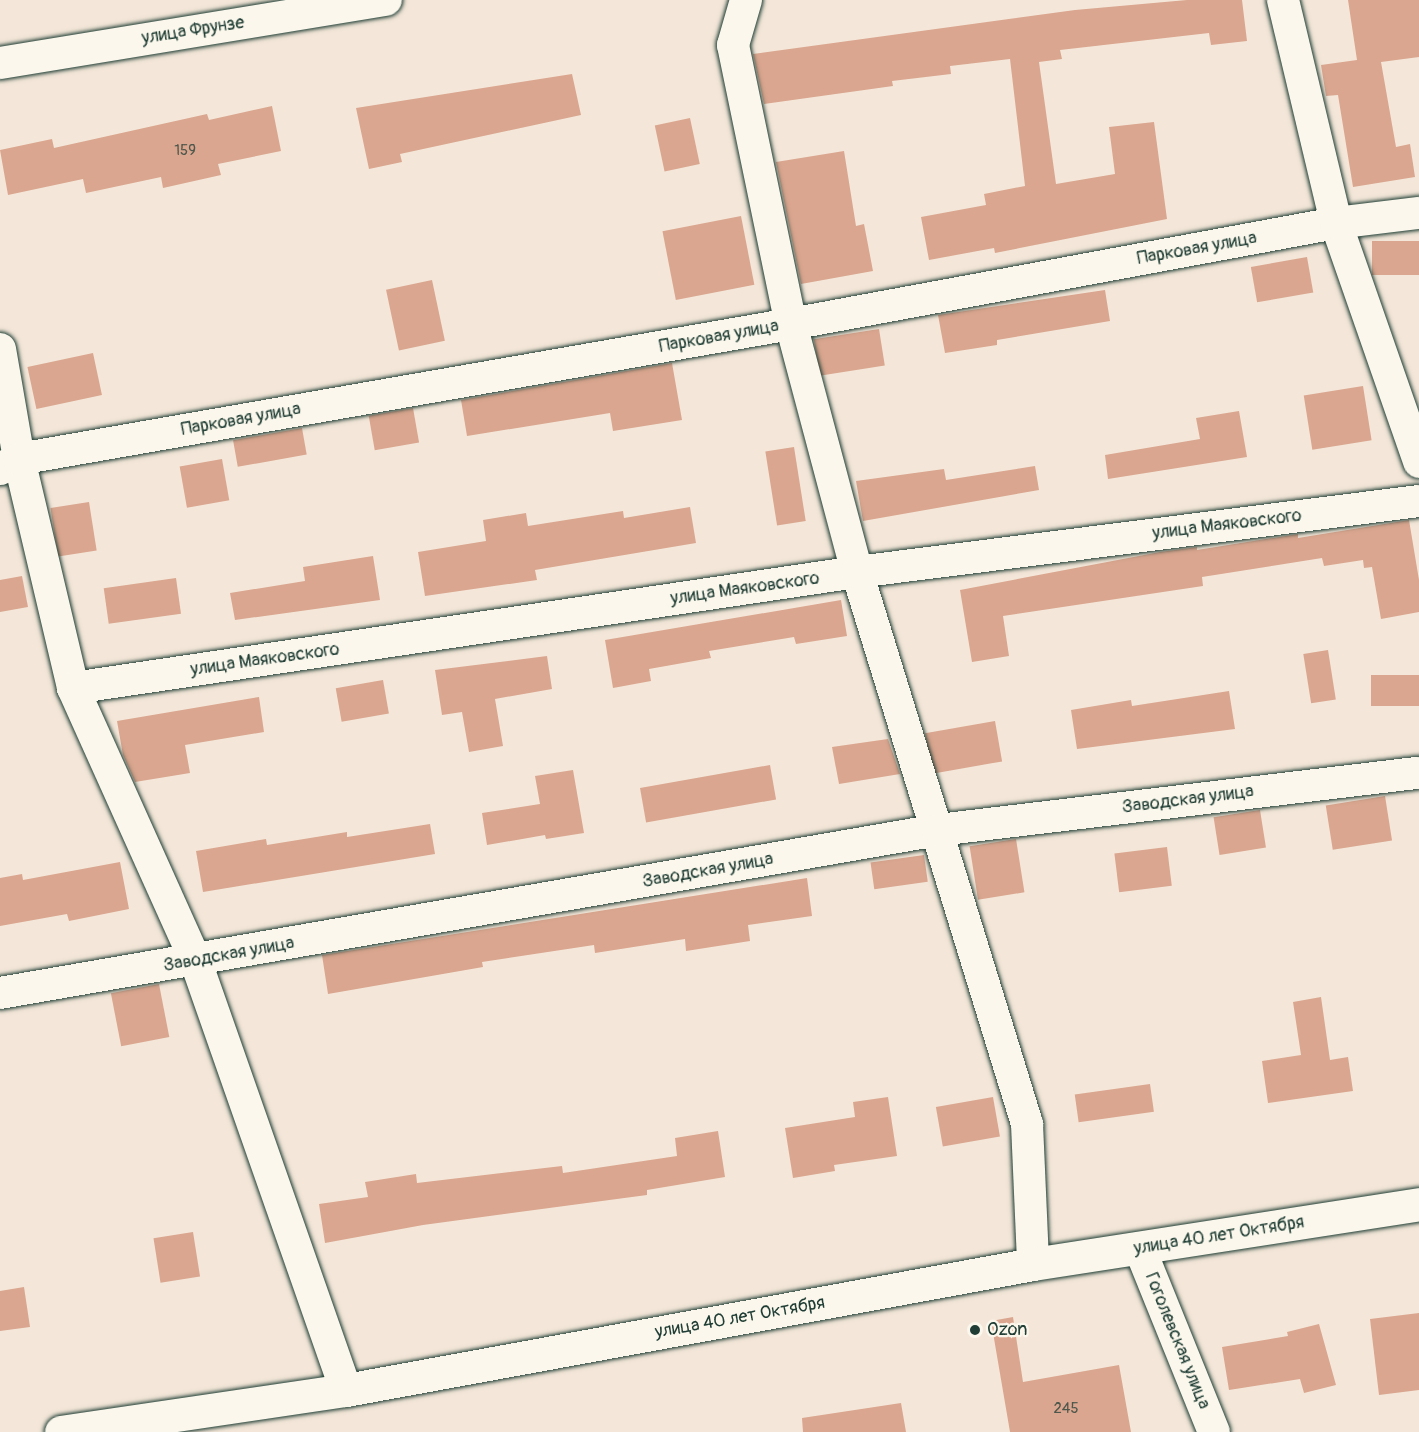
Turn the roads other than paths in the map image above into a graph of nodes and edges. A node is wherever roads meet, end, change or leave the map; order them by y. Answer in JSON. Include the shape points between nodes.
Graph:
{"nodes":[{"id":1,"x":386,"y":0,"type":"edge"},
{"id":2,"x":746,"y":0,"type":"edge"},
{"id":3,"x":1283,"y":0,"type":"edge"},
{"id":4,"x":0,"y":63,"type":"edge"},
{"id":5,"x":1419,"y":213,"type":"edge"},
{"id":6,"x":1336,"y":224,"type":"junction"},
{"id":7,"x":791,"y":324,"type":"junction"},
{"id":8,"x":0,"y":349,"type":"edge"},
{"id":9,"x":1419,"y":462,"type":"edge"},
{"id":10,"x":10,"y":464,"type":"edge"},
{"id":11,"x":1419,"y":501,"type":"edge"},
{"id":12,"x":857,"y":572,"type":"junction"},
{"id":13,"x":73,"y":688,"type":"junction"},
{"id":14,"x":1419,"y":772,"type":"edge"},
{"id":15,"x":938,"y":830,"type":"junction"},
{"id":16,"x":196,"y":962,"type":"junction"},
{"id":17,"x":0,"y":993,"type":"edge"},
{"id":18,"x":1419,"y":1204,"type":"edge"},
{"id":19,"x":1140,"y":1249,"type":"junction"},
{"id":20,"x":1034,"y":1264,"type":"junction"},
{"id":21,"x":346,"y":1390,"type":"junction"},
{"id":22,"x":61,"y":1432,"type":"edge"},
{"id":23,"x":1214,"y":1432,"type":"edge"}],
"edges":[{"from":1,"to":4,"type":"street","name":"улица Фрунзе"},
{"from":2,"to":7,"type":"street","via":[[733,45]]},
{"from":3,"to":6,"type":"street"},
{"from":5,"to":6,"type":"street","name":"Парковая улица"},
{"from":6,"to":7,"type":"street","name":"Парковая улица"},
{"from":6,"to":9,"type":"street"},
{"from":7,"to":10,"type":"street","name":"Парковая улица"},
{"from":7,"to":12,"type":"street"},
{"from":8,"to":10,"type":"street"},
{"from":10,"to":13,"type":"street"},
{"from":11,"to":12,"type":"street","name":"улица Маяковского"},
{"from":12,"to":13,"type":"street","name":"улица Маяковского"},
{"from":12,"to":15,"type":"street"},
{"from":13,"to":16,"type":"street"},
{"from":14,"to":15,"type":"street","name":"Заводская улица"},
{"from":15,"to":16,"type":"street","name":"Заводская улица"},
{"from":15,"to":20,"type":"street","via":[[1027,1124]]},
{"from":16,"to":17,"type":"street","name":"Заводская улица"},
{"from":16,"to":21,"type":"street"},
{"from":18,"to":19,"type":"street","name":"улица 40 лет Октября"},
{"from":19,"to":20,"type":"street","name":"улица 40 лет Октября"},
{"from":19,"to":23,"type":"street","name":"Гоголевская улица"},
{"from":20,"to":21,"type":"street","name":"улица 40 лет Октября"},
{"from":21,"to":22,"type":"street","name":"улица 40 лет Октября"}]}
